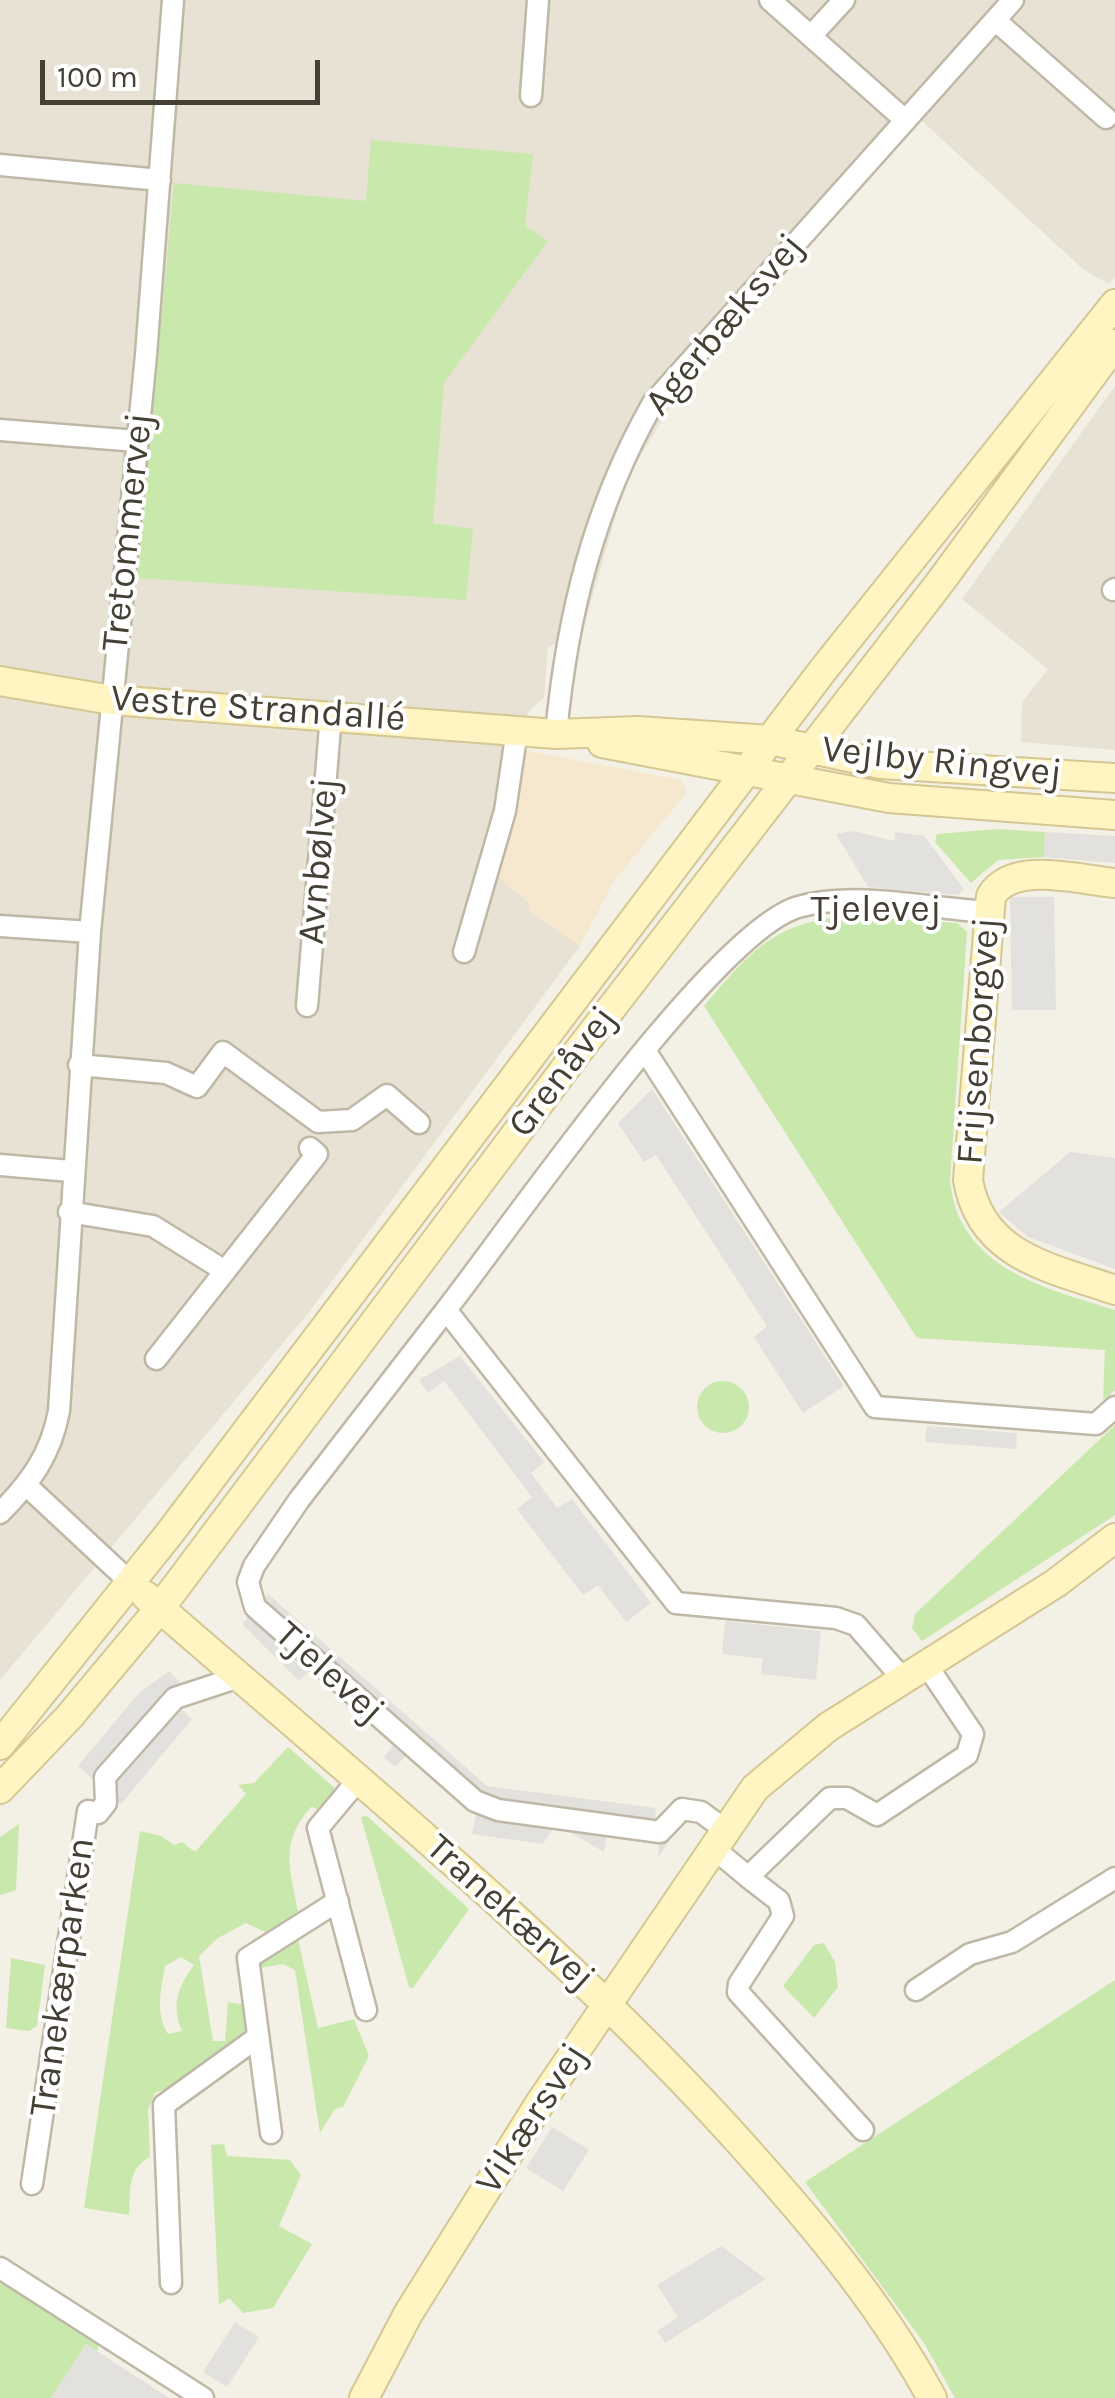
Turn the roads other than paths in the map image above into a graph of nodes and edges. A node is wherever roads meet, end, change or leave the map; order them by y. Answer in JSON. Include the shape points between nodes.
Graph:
{"nodes":[{"id":1,"x":173,"y":0,"type":"edge"},
{"id":2,"x":538,"y":0,"type":"edge"},
{"id":3,"x":770,"y":0,"type":"edge"},
{"id":4,"x":844,"y":0,"type":"edge"},
{"id":5,"x":1013,"y":0,"type":"edge"},
{"id":6,"x":995,"y":20,"type":"junction"},
{"id":7,"x":811,"y":36,"type":"junction"},
{"id":8,"x":532,"y":96,"type":"dead end"},
{"id":9,"x":1106,"y":118,"type":"dead end"},
{"id":10,"x":906,"y":120,"type":"junction"},
{"id":11,"x":0,"y":165,"type":"edge"},
{"id":12,"x":160,"y":180,"type":"junction"},
{"id":13,"x":1115,"y":304,"type":"edge"},
{"id":14,"x":1115,"y":344,"type":"edge"},
{"id":15,"x":0,"y":430,"type":"edge"},
{"id":16,"x":137,"y":441,"type":"junction"},
{"id":17,"x":0,"y":680,"type":"edge"},
{"id":18,"x":112,"y":700,"type":"junction"},
{"id":19,"x":331,"y":716,"type":"junction"},
{"id":20,"x":517,"y":730,"type":"junction"},
{"id":21,"x":556,"y":734,"type":"junction"},
{"id":22,"x":770,"y":740,"type":"junction"},
{"id":23,"x":811,"y":749,"type":"junction"},
{"id":24,"x":746,"y":772,"type":"junction"},
{"id":25,"x":1115,"y":778,"type":"edge"},
{"id":26,"x":786,"y":782,"type":"junction"},
{"id":27,"x":1115,"y":815,"type":"edge"},
{"id":28,"x":1115,"y":883,"type":"edge"},
{"id":29,"x":987,"y":912,"type":"junction"},
{"id":30,"x":0,"y":926,"type":"edge"},
{"id":31,"x":90,"y":932,"type":"junction"},
{"id":32,"x":464,"y":952,"type":"dead end"},
{"id":33,"x":307,"y":1006,"type":"dead end"},
{"id":34,"x":646,"y":1052,"type":"junction"},
{"id":35,"x":79,"y":1064,"type":"junction"},
{"id":36,"x":419,"y":1123,"type":"dead end"},
{"id":37,"x":310,"y":1148,"type":"dead end"},
{"id":38,"x":0,"y":1165,"type":"edge"},
{"id":39,"x":71,"y":1171,"type":"junction"},
{"id":40,"x":69,"y":1212,"type":"junction"},
{"id":41,"x":225,"y":1271,"type":"junction"},
{"id":42,"x":1115,"y":1290,"type":"edge"},
{"id":43,"x":446,"y":1310,"type":"junction"},
{"id":44,"x":156,"y":1360,"type":"dead end"},
{"id":45,"x":1115,"y":1407,"type":"edge"},
{"id":46,"x":28,"y":1486,"type":"junction"},
{"id":47,"x":0,"y":1513,"type":"edge"},
{"id":48,"x":1112,"y":1546,"type":"edge"},
{"id":49,"x":131,"y":1583,"type":"junction"},
{"id":50,"x":160,"y":1608,"type":"junction"},
{"id":51,"x":914,"y":1671,"type":"junction"},
{"id":52,"x":239,"y":1677,"type":"junction"},
{"id":53,"x":0,"y":1745,"type":"edge"},
{"id":54,"x":359,"y":1779,"type":"junction"},
{"id":55,"x":0,"y":1790,"type":"edge"},
{"id":56,"x":718,"y":1838,"type":"junction"},
{"id":57,"x":748,"y":1877,"type":"junction"},
{"id":58,"x":1115,"y":1878,"type":"edge"},
{"id":59,"x":338,"y":1900,"type":"junction"},
{"id":60,"x":916,"y":1990,"type":"dead end"},
{"id":61,"x":608,"y":2002,"type":"junction"},
{"id":62,"x":366,"y":2010,"type":"dead end"},
{"id":63,"x":258,"y":2037,"type":"junction"},
{"id":64,"x":863,"y":2130,"type":"dead end"},
{"id":65,"x":271,"y":2133,"type":"dead end"},
{"id":66,"x":32,"y":2184,"type":"dead end"},
{"id":67,"x":0,"y":2268,"type":"edge"},
{"id":68,"x":171,"y":2283,"type":"dead end"},
{"id":69,"x":204,"y":2398,"type":"edge"},
{"id":70,"x":364,"y":2398,"type":"edge"},
{"id":71,"x":932,"y":2398,"type":"edge"}],
"edges":[{"from":1,"to":12,"type":"street","name":"Tretommervej"},
{"from":2,"to":8,"type":"street"},
{"from":3,"to":7,"type":"street"},
{"from":4,"to":7,"type":"street"},
{"from":5,"to":6,"type":"street","name":"Agerbæksvej"},
{"from":6,"to":9,"type":"street"},
{"from":6,"to":10,"type":"street","name":"Agerbæksvej"},
{"from":7,"to":10,"type":"street"},
{"from":10,"to":21,"type":"street","name":"Agerbæksvej","via":[[653,403],[601,511],[572,610]]},
{"from":11,"to":12,"type":"street"},
{"from":12,"to":16,"type":"street","name":"Tretommervej"},
{"from":13,"to":22,"type":"street","name":"Grenåvej"},
{"from":14,"to":23,"type":"street","name":"Grenåvej"},
{"from":15,"to":16,"type":"street"},
{"from":16,"to":18,"type":"street","name":"Tretommervej"},
{"from":17,"to":18,"type":"street","name":"Vestre Strandallé"},
{"from":18,"to":19,"type":"street","name":"Vestre Strandallé"},
{"from":18,"to":31,"type":"street","name":"Tretommervej"},
{"from":19,"to":20,"type":"street","name":"Vestre Strandallé"},
{"from":19,"to":33,"type":"street","name":"Avnbølvej"},
{"from":20,"to":21,"type":"street","name":"Vestre Strandallé"},
{"from":20,"to":32,"type":"street","via":[[505,811]]},
{"from":21,"to":22,"type":"street","name":"Vestre Strandallé","via":[[638,731]]},
{"from":21,"to":24,"type":"street","name":"Vestre Strandallé"},
{"from":22,"to":23,"type":"street","name":"Vejlby Ringvej"},
{"from":22,"to":24,"type":"street","name":"Grenåvej"},
{"from":23,"to":25,"type":"street","name":"Vejlby Ringvej","via":[[881,764]]},
{"from":23,"to":26,"type":"street","name":"Grenåvej"},
{"from":24,"to":26,"type":"street","name":"Vestre Strandallé"},
{"from":24,"to":49,"type":"street","name":"Grenåvej"},
{"from":26,"to":27,"type":"street","name":"Vejlby Ringvej","via":[[889,798]]},
{"from":26,"to":50,"type":"street","name":"Grenåvej"},
{"from":28,"to":29,"type":"street","name":"Frijsenborgvej","via":[[1016,876],[997,886]]},
{"from":29,"to":34,"type":"street","name":"Tjelevej","via":[[832,902],[797,908],[737,948]]},
{"from":29,"to":42,"type":"street","name":"Frijsenborgvej","via":[[971,1199],[988,1232],[1017,1255]]},
{"from":30,"to":31,"type":"street"},
{"from":31,"to":35,"type":"street","name":"Tretommervej"},
{"from":34,"to":43,"type":"street","name":"Tjelevej"},
{"from":34,"to":45,"type":"street","via":[[875,1407],[1096,1424]]},
{"from":35,"to":36,"type":"street","via":[[166,1073],[197,1087],[223,1052],[318,1122],[352,1120],[387,1095]]},
{"from":35,"to":39,"type":"street","name":"Tretommervej"},
{"from":37,"to":41,"type":"street","via":[[317,1154]]},
{"from":38,"to":39,"type":"street"},
{"from":39,"to":40,"type":"street","name":"Tretommervej"},
{"from":40,"to":41,"type":"street","via":[[153,1226]]},
{"from":40,"to":46,"type":"street","name":"Tretommervej","via":[[59,1411],[54,1437]]},
{"from":41,"to":44,"type":"street"},
{"from":43,"to":51,"type":"street","via":[[676,1603],[836,1618]]},
{"from":43,"to":56,"type":"street","name":"Tjelevej","via":[[254,1566],[248,1582],[255,1607],[474,1801],[660,1832],[682,1809],[701,1812]]},
{"from":46,"to":47,"type":"street","name":"Tretommervej"},
{"from":46,"to":49,"type":"street","name":"Tranekærvej"},
{"from":48,"to":51,"type":"street","name":"Vikærsvej"},
{"from":49,"to":50,"type":"street","name":"Tranekærvej"},
{"from":49,"to":53,"type":"street","name":"Grenåvej"},
{"from":50,"to":52,"type":"street","name":"Tranekærvej"},
{"from":50,"to":55,"type":"street","name":"Grenåvej"},
{"from":51,"to":56,"type":"street","name":"Vikærsvej","via":[[787,1759],[755,1788]]},
{"from":51,"to":57,"type":"street","via":[[973,1734],[968,1755],[877,1815],[847,1798],[823,1801]]},
{"from":52,"to":54,"type":"street","name":"Tranekærvej"},
{"from":52,"to":66,"type":"street","name":"Tranekærparken","via":[[175,1698],[105,1777],[106,1803],[98,1813],[88,1812]]},
{"from":54,"to":59,"type":"street","via":[[318,1828]]},
{"from":54,"to":61,"type":"street","name":"Tranekærvej"},
{"from":56,"to":57,"type":"street"},
{"from":56,"to":61,"type":"street","name":"Vikærsvej"},
{"from":57,"to":64,"type":"street","via":[[779,1901],[784,1916],[738,1992]]},
{"from":58,"to":60,"type":"street","via":[[1012,1942],[970,1954]]},
{"from":59,"to":62,"type":"street"},
{"from":59,"to":63,"type":"street","via":[[248,1958]]},
{"from":61,"to":70,"type":"street","name":"Vikærsvej","via":[[408,2314]]},
{"from":61,"to":71,"type":"street","name":"Tranekærvej","via":[[830,2246]]},
{"from":63,"to":65,"type":"street"},
{"from":63,"to":68,"type":"street","via":[[164,2105]]},
{"from":67,"to":69,"type":"street"}]}
